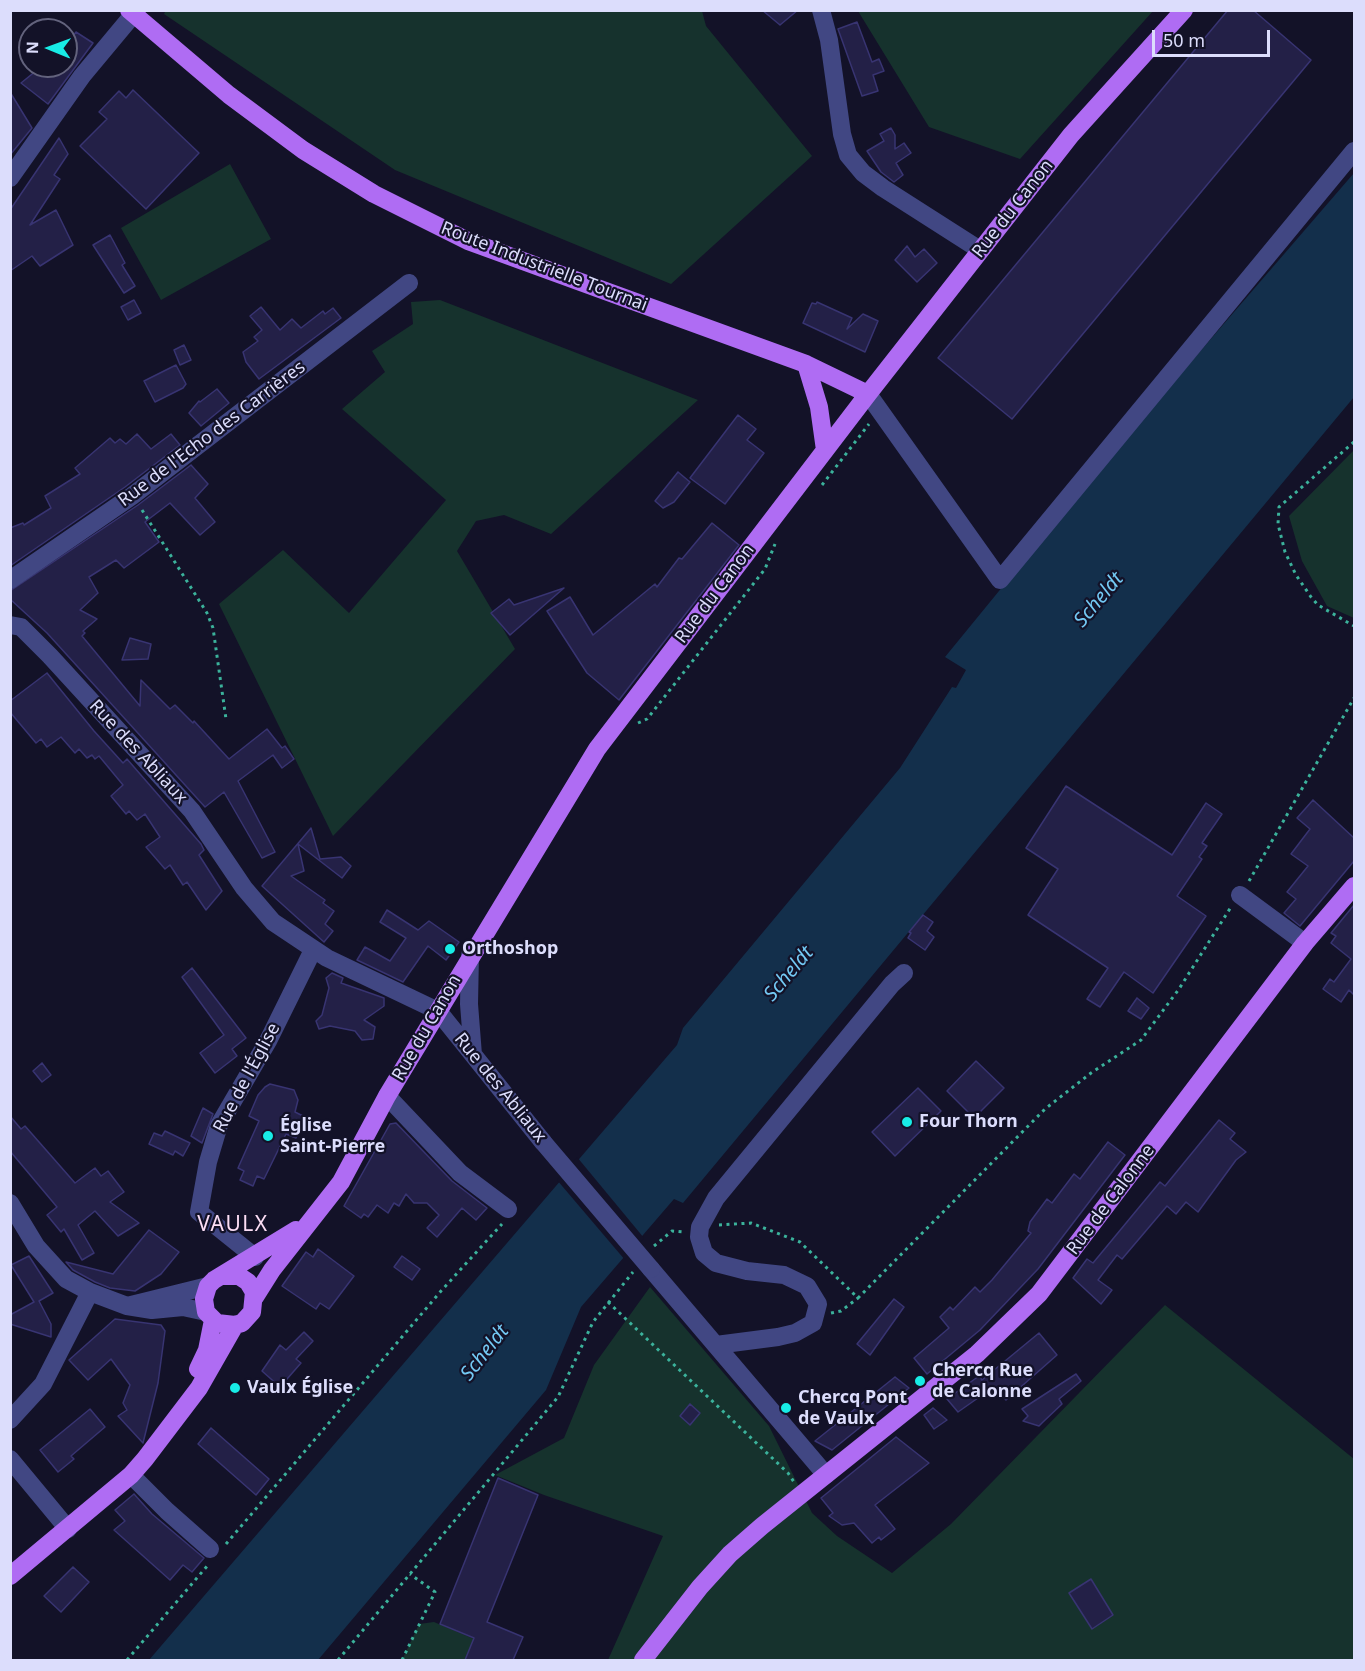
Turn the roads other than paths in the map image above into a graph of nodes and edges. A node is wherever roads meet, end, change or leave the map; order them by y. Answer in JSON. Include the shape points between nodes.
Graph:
{"nodes":[{"id":1,"x":821,"y":10,"type":"edge"},
{"id":2,"x":1184,"y":10,"type":"edge"},
{"id":3,"x":133,"y":12,"type":"edge"},
{"id":4,"x":1354,"y":151,"type":"edge"},
{"id":5,"x":10,"y":178,"type":"edge"},
{"id":6,"x":980,"y":250,"type":"junction"},
{"id":7,"x":409,"y":283,"type":"dead end"},
{"id":8,"x":806,"y":364,"type":"junction"},
{"id":9,"x":868,"y":394,"type":"junction"},
{"id":10,"x":825,"y":450,"type":"junction"},
{"id":11,"x":10,"y":580,"type":"edge"},
{"id":12,"x":10,"y":625,"type":"edge"},
{"id":13,"x":1354,"y":886,"type":"edge"},
{"id":14,"x":1240,"y":896,"type":"road end"},
{"id":15,"x":1305,"y":943,"type":"junction"},
{"id":16,"x":313,"y":950,"type":"junction"},
{"id":17,"x":470,"y":955,"type":"junction"},
{"id":18,"x":904,"y":973,"type":"dead end"},
{"id":19,"x":438,"y":1011,"type":"junction"},
{"id":20,"x":473,"y":1054,"type":"junction"},
{"id":21,"x":387,"y":1096,"type":"junction"},
{"id":22,"x":10,"y":1203,"type":"edge"},
{"id":23,"x":508,"y":1209,"type":"road end"},
{"id":24,"x":309,"y":1221,"type":"junction"},
{"id":25,"x":255,"y":1257,"type":"junction"},
{"id":26,"x":215,"y":1281,"type":"junction"},
{"id":27,"x":90,"y":1292,"type":"junction"},
{"id":28,"x":255,"y":1298,"type":"junction"},
{"id":29,"x":127,"y":1306,"type":"junction"},
{"id":30,"x":210,"y":1316,"type":"junction"},
{"id":31,"x":235,"y":1325,"type":"junction"},
{"id":32,"x":716,"y":1345,"type":"junction"},
{"id":33,"x":181,"y":1409,"type":"junction"},
{"id":34,"x":10,"y":1420,"type":"edge"},
{"id":35,"x":10,"y":1459,"type":"edge"},
{"id":36,"x":131,"y":1475,"type":"junction"},
{"id":37,"x":826,"y":1475,"type":"junction"},
{"id":38,"x":68,"y":1529,"type":"junction"},
{"id":39,"x":214,"y":1552,"type":"road end"},
{"id":40,"x":10,"y":1576,"type":"edge"},
{"id":41,"x":643,"y":1660,"type":"edge"}],
"edges":[{"from":1,"to":6,"type":"street","via":[[848,154],[863,173],[883,188]]},
{"from":2,"to":6,"type":"main road","name":"Rue du Canon","via":[[1071,135]]},
{"from":3,"to":5,"type":"street"},
{"from":3,"to":8,"type":"main road","name":"Route Industrielle Tournai","via":[[229,95],[303,150],[374,194],[468,241]]},
{"from":4,"to":9,"type":"street","via":[[1000,580]]},
{"from":6,"to":9,"type":"main road","name":"Rue du Canon"},
{"from":7,"to":11,"type":"street","name":"Rue de l'Echo des Carrières","via":[[132,496]]},
{"from":8,"to":9,"type":"main road","name":"Route Industrielle Tournai"},
{"from":8,"to":10,"type":"main road","via":[[819,407]]},
{"from":9,"to":10,"type":"main road","name":"Rue du Canon"},
{"from":10,"to":17,"type":"main road","name":"Rue du Canon","via":[[597,749]]},
{"from":12,"to":16,"type":"street","name":"Rue des Abliaux","via":[[21,627],[50,656],[192,811],[244,888],[273,922]]},
{"from":13,"to":15,"type":"main road","name":"Rue de Calonne"},
{"from":14,"to":15,"type":"street"},
{"from":15,"to":37,"type":"main road","name":"Rue de Calonne","via":[[1039,1294],[977,1354]]},
{"from":16,"to":19,"type":"street","name":"Rue des Abliaux"},
{"from":16,"to":25,"type":"street","name":"Rue de l'Église","via":[[268,1041],[219,1125],[208,1162],[199,1212]]},
{"from":17,"to":19,"type":"main road","name":"Rue du Canon"},
{"from":17,"to":20,"type":"street","via":[[468,1004]]},
{"from":18,"to":32,"type":"street","via":[[716,1198],[700,1227],[704,1253],[716,1263],[784,1275],[807,1286],[818,1304],[813,1323],[795,1333],[757,1342]]},
{"from":19,"to":20,"type":"street","name":"Rue des Abliaux"},
{"from":19,"to":21,"type":"main road","name":"Rue du Canon"},
{"from":20,"to":32,"type":"street","name":"Rue des Abliaux","bridge":true},
{"from":21,"to":23,"type":"street","via":[[460,1173]]},
{"from":21,"to":24,"type":"main road","name":"Rue du Canon","via":[[341,1182]]},
{"from":22,"to":27,"type":"street","via":[[36,1246],[66,1279]]},
{"from":24,"to":25,"type":"main road"},
{"from":24,"to":28,"type":"main road"},
{"from":25,"to":26,"type":"main road"},
{"from":26,"to":28,"type":"main road","via":[[233,1275],[243,1279]]},
{"from":26,"to":29,"type":"street"},
{"from":26,"to":30,"type":"main road","via":[[204,1299]]},
{"from":27,"to":29,"type":"street"},
{"from":27,"to":34,"type":"street","via":[[43,1384]]},
{"from":28,"to":31,"type":"main road","via":[[248,1318]]},
{"from":29,"to":30,"type":"street","via":[[152,1310],[183,1307]]},
{"from":30,"to":31,"type":"main road","via":[[226,1326]]},
{"from":30,"to":33,"type":"main road","via":[[207,1350]]},
{"from":31,"to":33,"type":"main road","via":[[199,1388]]},
{"from":32,"to":37,"type":"street","name":"Rue des Abliaux"},
{"from":33,"to":36,"type":"main road"},
{"from":35,"to":38,"type":"street"},
{"from":36,"to":38,"type":"main road"},
{"from":36,"to":39,"type":"street"},
{"from":37,"to":41,"type":"main road","name":"Rue de Calonne","via":[[730,1554]]},
{"from":38,"to":40,"type":"main road"}]}
